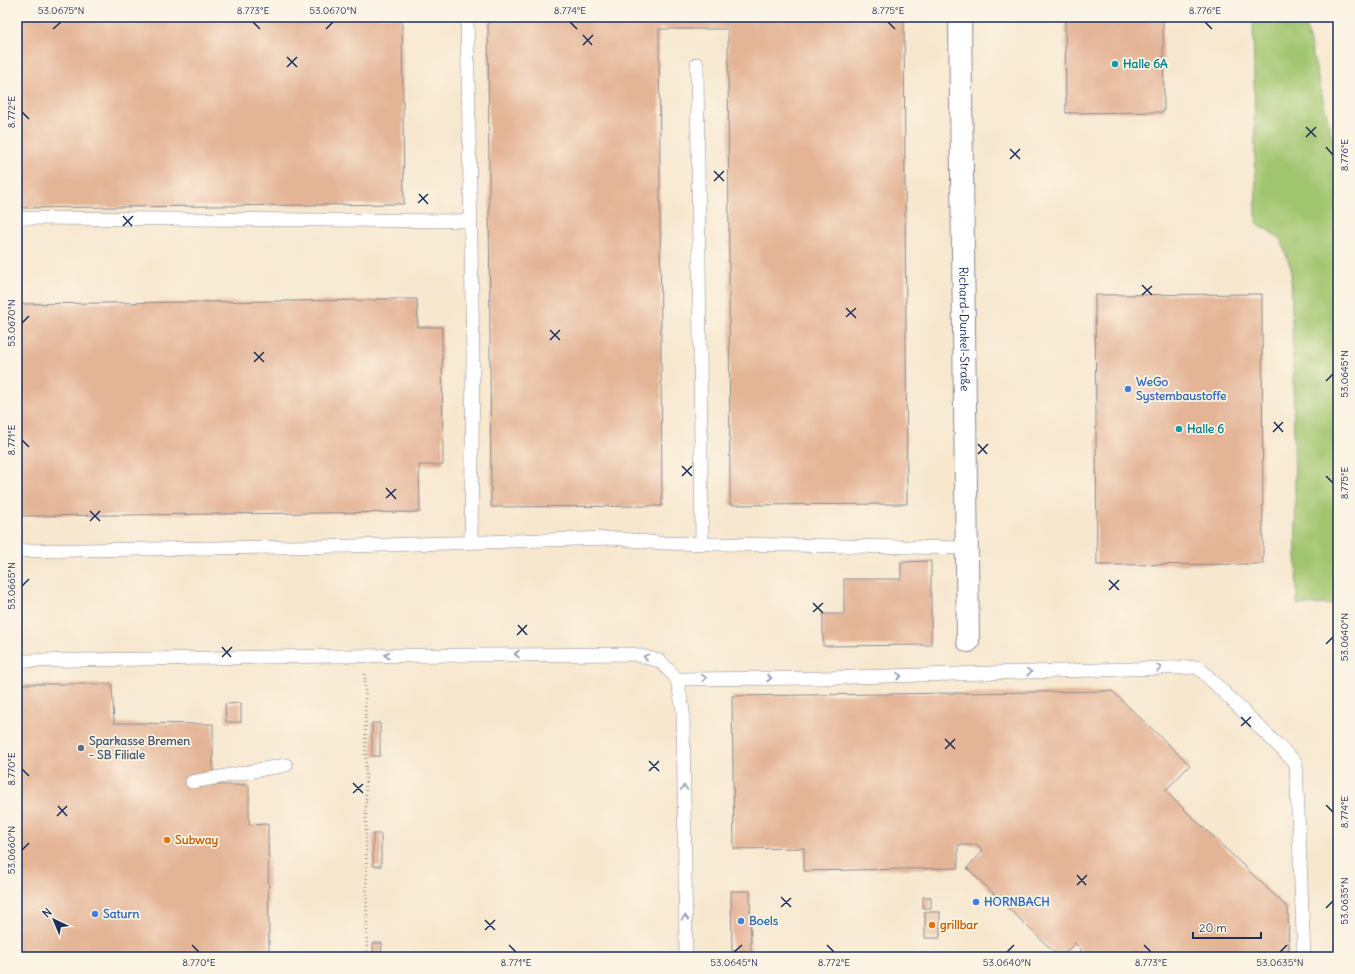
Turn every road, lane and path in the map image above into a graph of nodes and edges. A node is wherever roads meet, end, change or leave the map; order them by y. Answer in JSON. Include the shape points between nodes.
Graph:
{"nodes":[{"id":1,"x":467,"y":17,"type":"edge"},
{"id":2,"x":960,"y":17,"type":"edge"},
{"id":3,"x":697,"y":64,"type":"dead end"},
{"id":4,"x":17,"y":218,"type":"edge"},
{"id":5,"x":471,"y":221,"type":"junction"},
{"id":6,"x":471,"y":542,"type":"junction"},
{"id":7,"x":702,"y":544,"type":"junction"},
{"id":8,"x":966,"y":548,"type":"junction"},
{"id":9,"x":17,"y":551,"type":"edge"},
{"id":10,"x":968,"y":641,"type":"dead end"},
{"id":11,"x":365,"y":656,"type":"junction"},
{"id":12,"x":17,"y":661,"type":"edge"},
{"id":13,"x":677,"y":679,"type":"junction"},
{"id":14,"x":286,"y":766,"type":"dead end"},
{"id":15,"x":192,"y":782,"type":"dead end"},
{"id":16,"x":367,"y":957,"type":"edge"},
{"id":17,"x":686,"y":957,"type":"edge"},
{"id":18,"x":1304,"y":957,"type":"edge"}],
"edges":[{"from":1,"to":5,"type":"lane"},
{"from":2,"to":8,"type":"street","name":"Richard-Dunkel-Straße"},
{"from":3,"to":7,"type":"lane"},
{"from":4,"to":5,"type":"lane"},
{"from":5,"to":6,"type":"lane"},
{"from":6,"to":7,"type":"lane","via":[[612,538]]},
{"from":6,"to":9,"type":"lane"},
{"from":7,"to":8,"type":"lane"},
{"from":8,"to":10,"type":"street","name":"Richard-Dunkel-Straße"},
{"from":11,"to":12,"type":"lane"},
{"from":13,"to":11,"type":"lane","one_way":true,"via":[[660,661],[633,654]]},
{"from":11,"to":16,"type":"path"},
{"from":17,"to":13,"type":"lane","one_way":true,"via":[[683,710]]},
{"from":13,"to":18,"type":"lane","one_way":true,"via":[[821,678],[1198,667],[1296,763]]},
{"from":14,"to":15,"type":"lane"}]}
